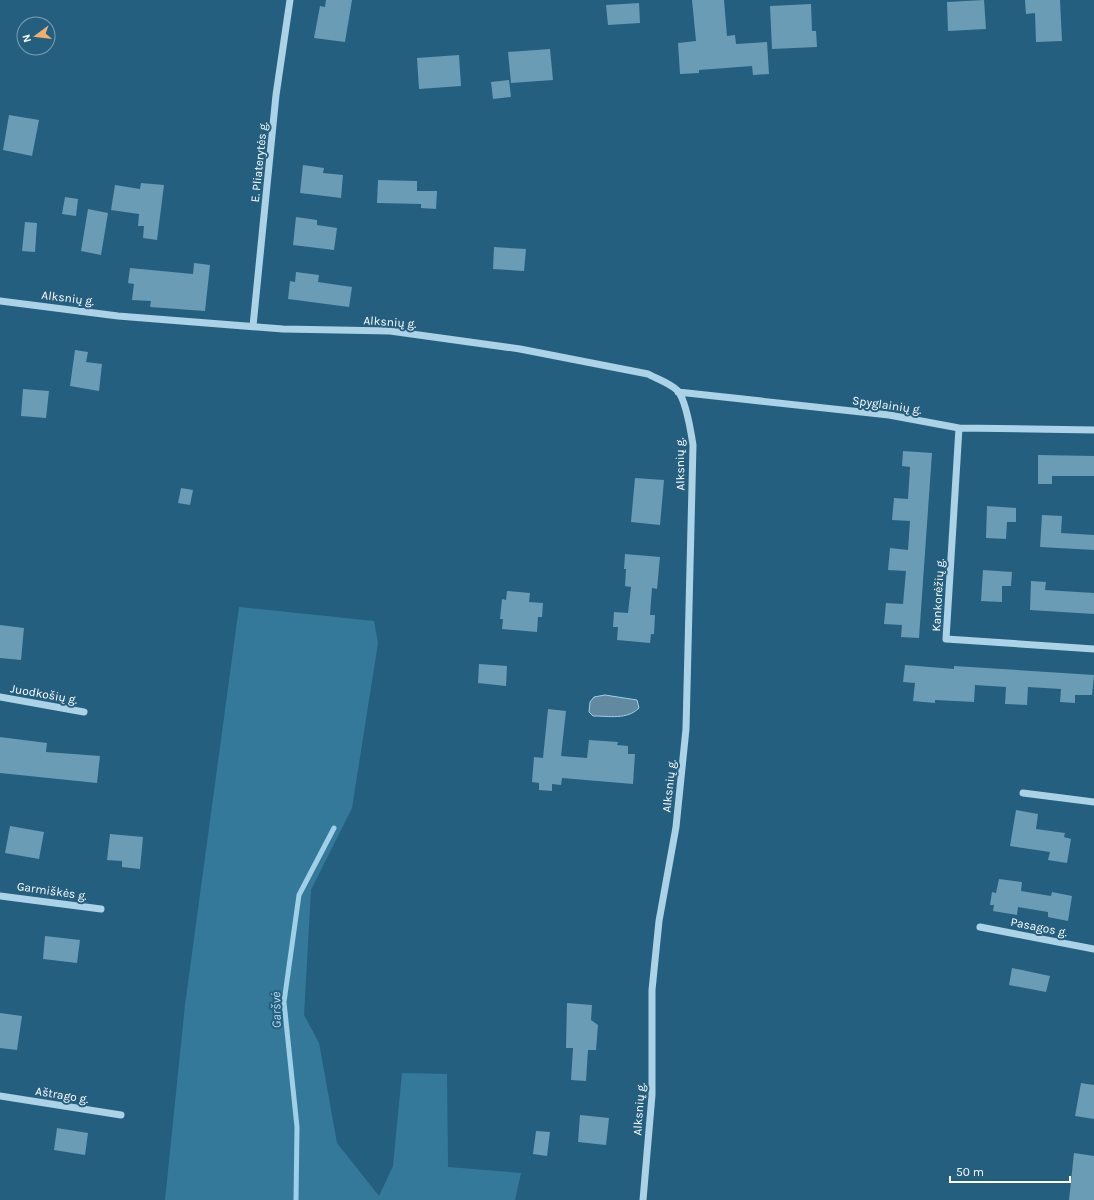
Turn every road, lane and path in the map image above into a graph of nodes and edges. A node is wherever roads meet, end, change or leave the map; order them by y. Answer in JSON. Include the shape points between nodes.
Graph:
{"nodes":[{"id":1,"x":290,"y":0,"type":"edge"},
{"id":2,"x":0,"y":301,"type":"edge"},
{"id":3,"x":253,"y":326,"type":"junction"},
{"id":4,"x":678,"y":392,"type":"junction"},
{"id":5,"x":959,"y":428,"type":"junction"},
{"id":6,"x":1094,"y":430,"type":"edge"},
{"id":7,"x":1094,"y":649,"type":"edge"},
{"id":8,"x":0,"y":697,"type":"edge"},
{"id":9,"x":84,"y":712,"type":"dead end"},
{"id":10,"x":1022,"y":793,"type":"dead end"},
{"id":11,"x":1094,"y":802,"type":"edge"},
{"id":12,"x":0,"y":896,"type":"edge"},
{"id":13,"x":101,"y":909,"type":"dead end"},
{"id":14,"x":980,"y":927,"type":"dead end"},
{"id":15,"x":1094,"y":949,"type":"edge"},
{"id":16,"x":0,"y":1096,"type":"edge"},
{"id":17,"x":121,"y":1115,"type":"dead end"},
{"id":18,"x":643,"y":1200,"type":"edge"}],
"edges":[{"from":1,"to":3,"type":"street","name":"E. Pliaterytės g.","via":[[276,95]]},
{"from":2,"to":3,"type":"street","name":"Alksnių g.","via":[[118,316]]},
{"from":3,"to":4,"type":"street","name":"Alksnių g.","via":[[390,331],[520,349],[648,374]]},
{"from":4,"to":5,"type":"street","name":"Spyglainių g.","via":[[889,415]]},
{"from":4,"to":18,"type":"street","name":"Alksnių g.","via":[[688,418],[693,445],[686,728],[676,826],[659,922],[652,990],[652,1095]]},
{"from":5,"to":6,"type":"street","name":"Spyglainių g."},
{"from":5,"to":7,"type":"street","name":"Kankorėžių g.","via":[[946,639]]},
{"from":8,"to":9,"type":"street","name":"Juodkošių g."},
{"from":10,"to":11,"type":"street"},
{"from":12,"to":13,"type":"street","name":"Garmiškės g."},
{"from":14,"to":15,"type":"street","name":"Pasagos g."},
{"from":16,"to":17,"type":"street","name":"Aštrago g."}]}
